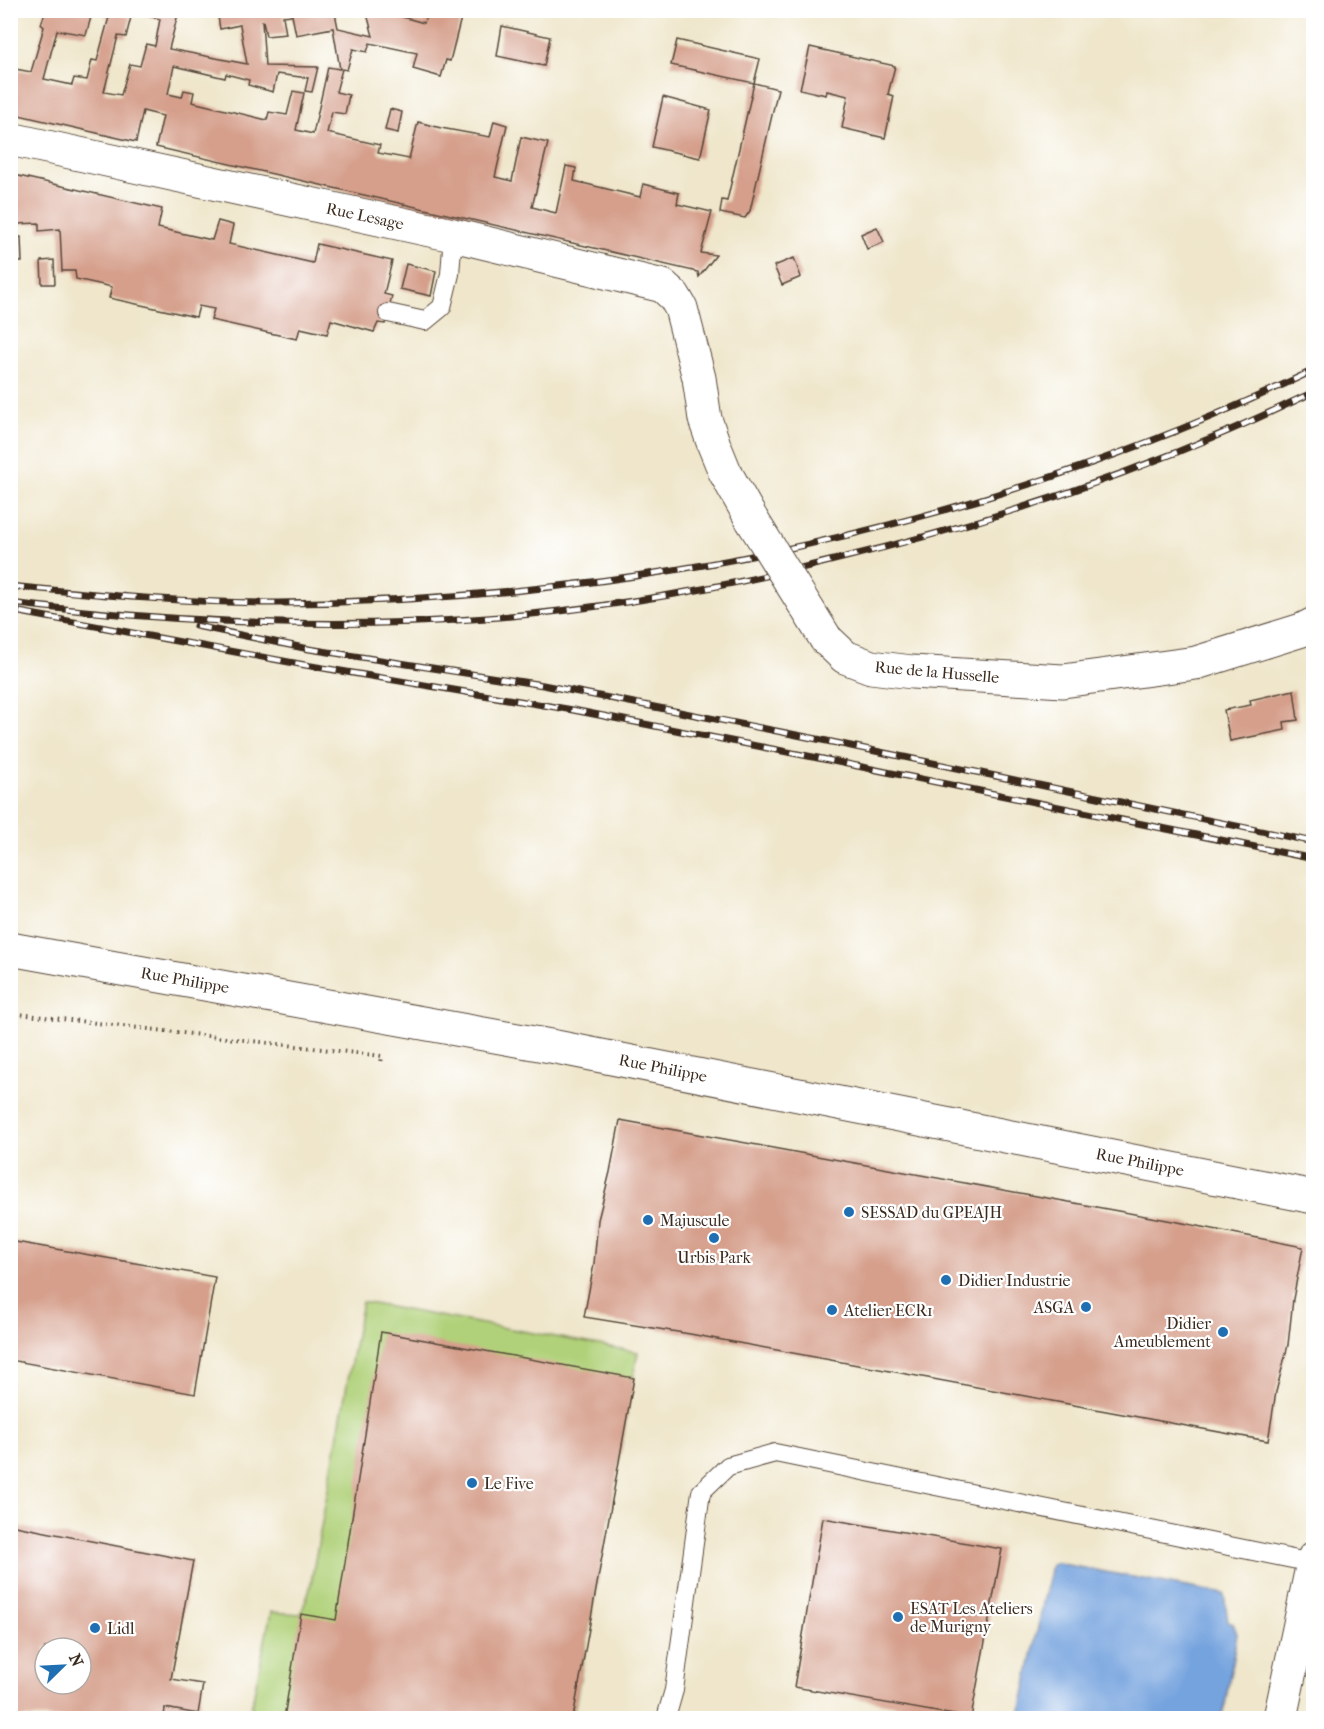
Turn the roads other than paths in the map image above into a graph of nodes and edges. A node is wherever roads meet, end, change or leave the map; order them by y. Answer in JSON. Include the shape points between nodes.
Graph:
{"nodes":[{"id":1,"x":10,"y":139,"type":"edge"},
{"id":2,"x":453,"y":236,"type":"junction"},
{"id":3,"x":388,"y":313,"type":"dead end"},
{"id":4,"x":689,"y":335,"type":"joint"},
{"id":5,"x":1314,"y":624,"type":"edge"},
{"id":6,"x":10,"y":949,"type":"edge"},
{"id":7,"x":1314,"y":1197,"type":"edge"},
{"id":8,"x":1313,"y":1561,"type":"edge"},
{"id":9,"x":666,"y":1719,"type":"edge"},
{"id":10,"x":1280,"y":1719,"type":"edge"}],
"edges":[{"from":1,"to":2,"type":"street","name":"Rue Lesage"},
{"from":2,"to":3,"type":"lane","via":[[442,307],[425,321]]},
{"from":2,"to":4,"type":"street","name":"Rue Lesage","via":[[663,286],[681,308]]},
{"from":4,"to":5,"type":"street","name":"Rue de la Husselle","bridge":true,"via":[[705,419],[725,472],[826,639],[845,657],[871,667],[912,672],[1063,681],[1196,663]]},
{"from":6,"to":7,"type":"street","name":"Rue Philippe","via":[[556,1047]]},
{"from":8,"to":9,"type":"lane","via":[[775,1453],[728,1466],[701,1492],[674,1690]]},
{"from":8,"to":10,"type":"street"}]}
